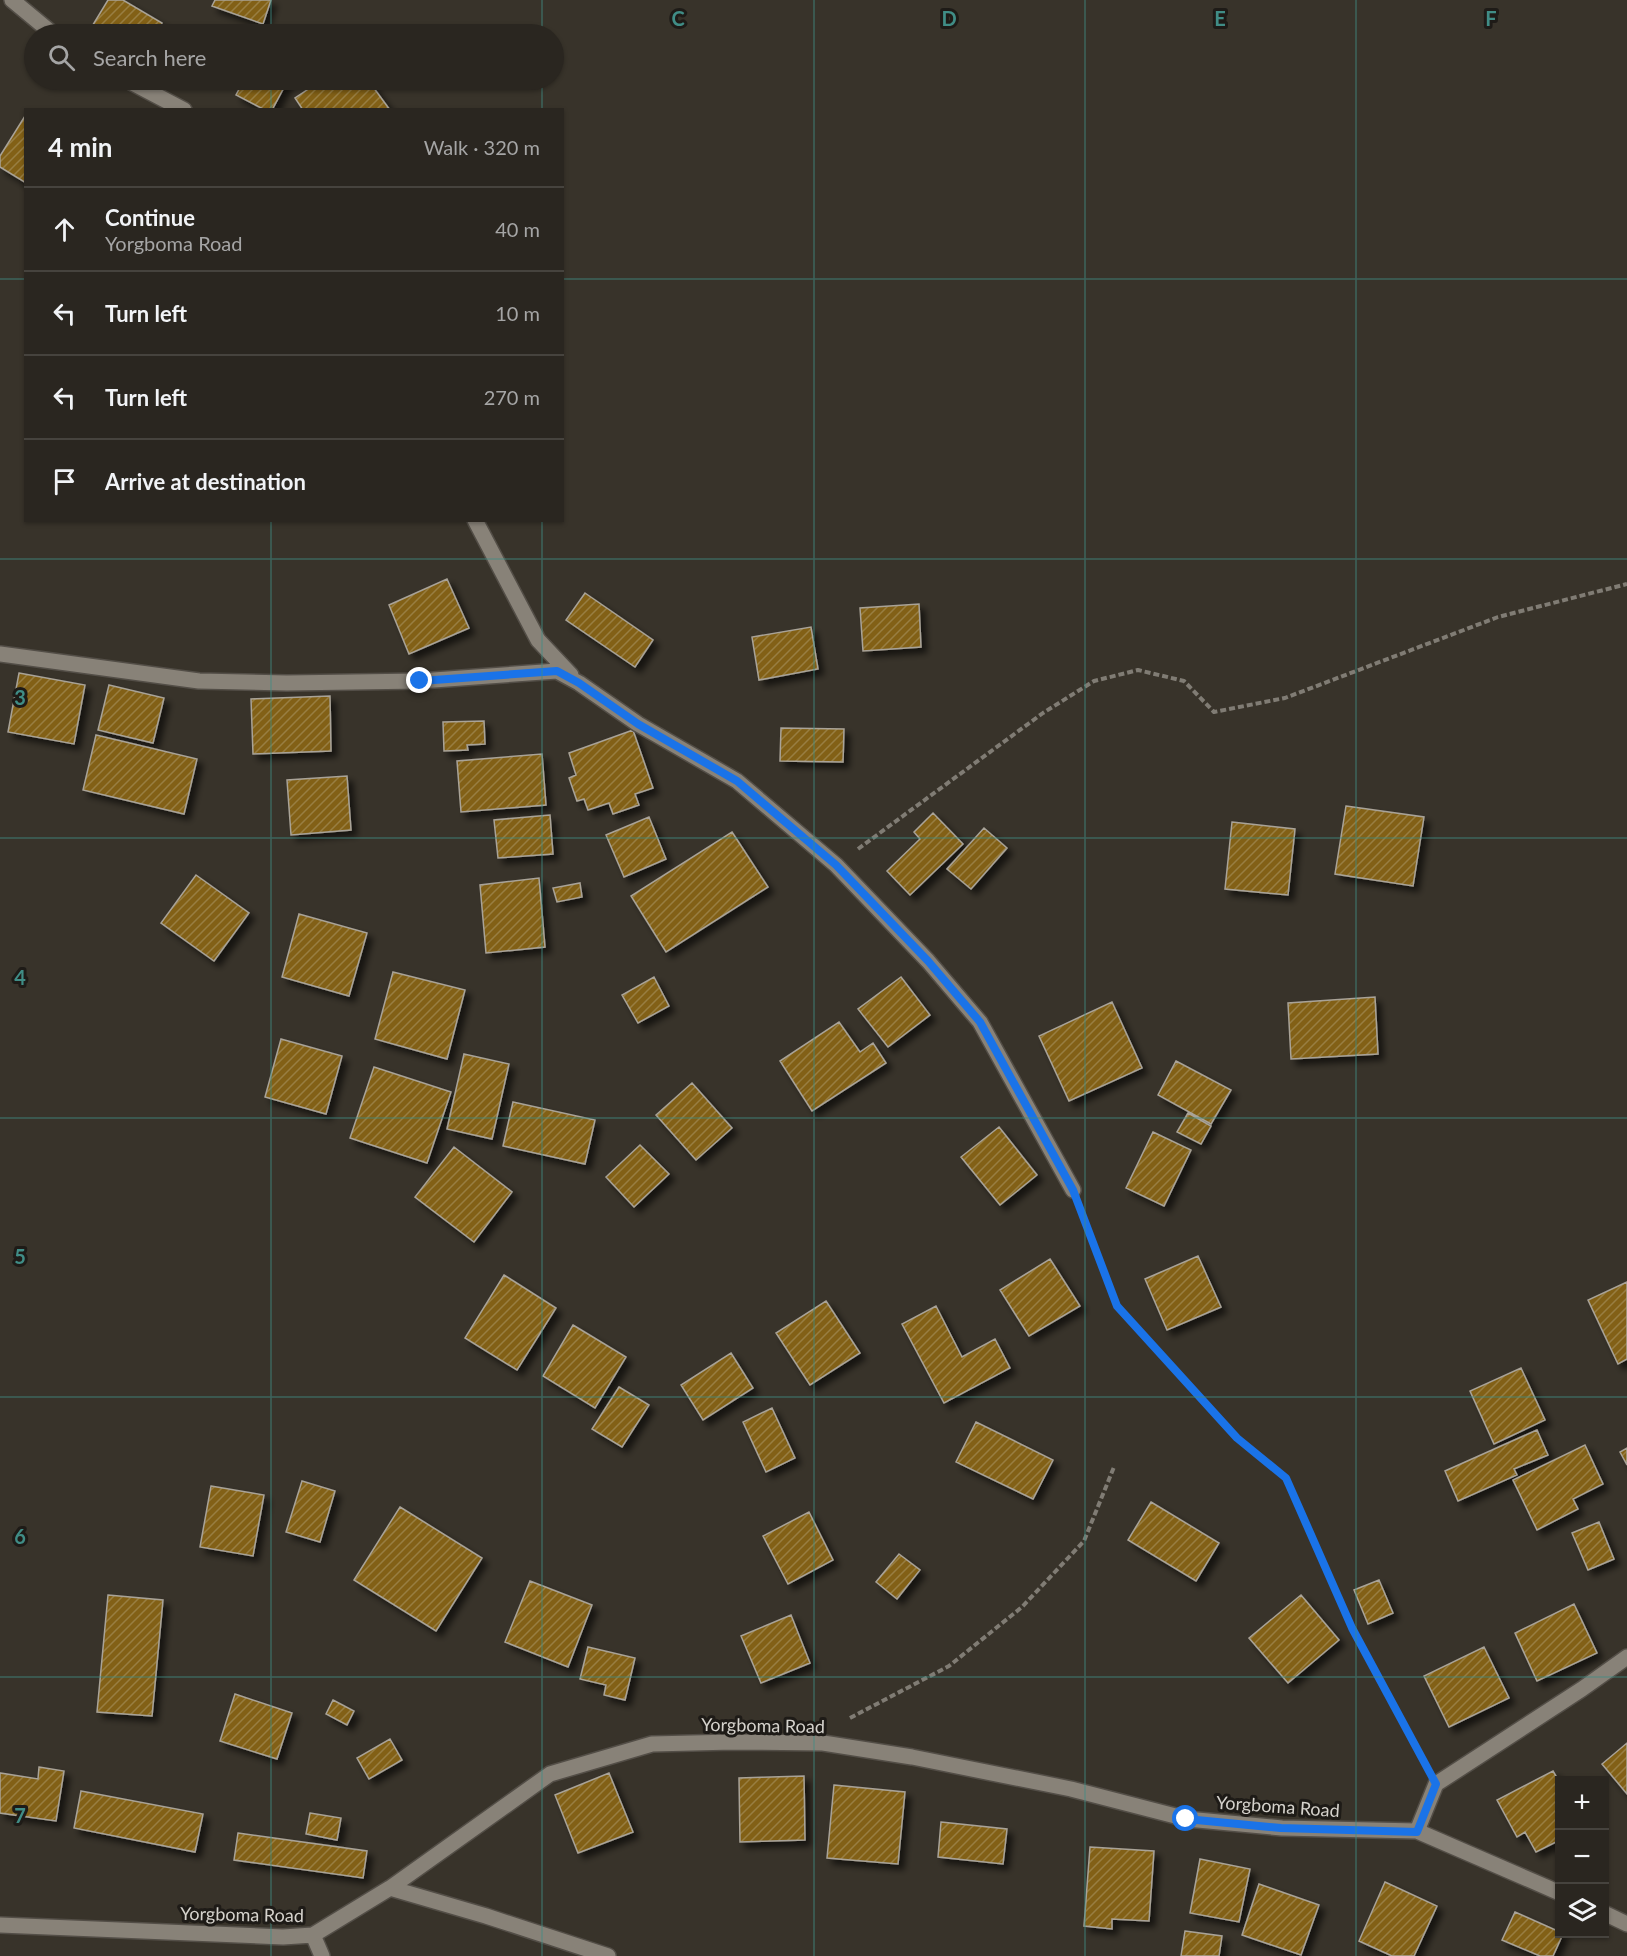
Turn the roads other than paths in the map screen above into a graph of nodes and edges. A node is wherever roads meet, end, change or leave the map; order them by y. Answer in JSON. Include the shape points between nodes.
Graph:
{"nodes":[{"id":1,"x":12,"y":0,"type":"edge"},
{"id":2,"x":41,"y":24,"type":"edge"},
{"id":3,"x":146,"y":90,"type":"edge"},
{"id":4,"x":180,"y":108,"type":"edge"},
{"id":5,"x":477,"y":522,"type":"edge"},
{"id":6,"x":0,"y":654,"type":"edge"},
{"id":7,"x":579,"y":683,"type":"junction"},
{"id":8,"x":1073,"y":1190,"type":"road end"},
{"id":9,"x":1627,"y":1657,"type":"edge"},
{"id":10,"x":1417,"y":1832,"type":"junction"},
{"id":11,"x":390,"y":1888,"type":"junction"},
{"id":12,"x":1555,"y":1891,"type":"edge"},
{"id":13,"x":1609,"y":1915,"type":"edge"},
{"id":14,"x":1627,"y":1924,"type":"edge"},
{"id":15,"x":0,"y":1925,"type":"edge"},
{"id":16,"x":314,"y":1935,"type":"junction"},
{"id":17,"x":322,"y":1956,"type":"edge"},
{"id":18,"x":608,"y":1956,"type":"edge"}],
"edges":[{"from":1,"to":2,"type":"street"},
{"from":3,"to":4,"type":"street"},
{"from":5,"to":7,"type":"street","via":[[538,640]]},
{"from":6,"to":7,"type":"street","via":[[199,681],[420,681],[557,671]]},
{"from":7,"to":8,"type":"street","via":[[638,724],[737,781],[836,865],[980,1022]]},
{"from":9,"to":10,"type":"street","via":[[1436,1784]]},
{"from":10,"to":11,"type":"street","name":"Yorgboma Road","via":[[1281,1828],[1186,1819],[1071,1789],[823,1743],[652,1744],[550,1774]]},
{"from":10,"to":12,"type":"street","name":"Yorgboma Road"},
{"from":11,"to":16,"type":"street","name":"Yorgboma Road"},
{"from":11,"to":18,"type":"street"},
{"from":13,"to":14,"type":"street"},
{"from":15,"to":16,"type":"street","name":"Yorgboma Road"},
{"from":16,"to":17,"type":"street"}]}
